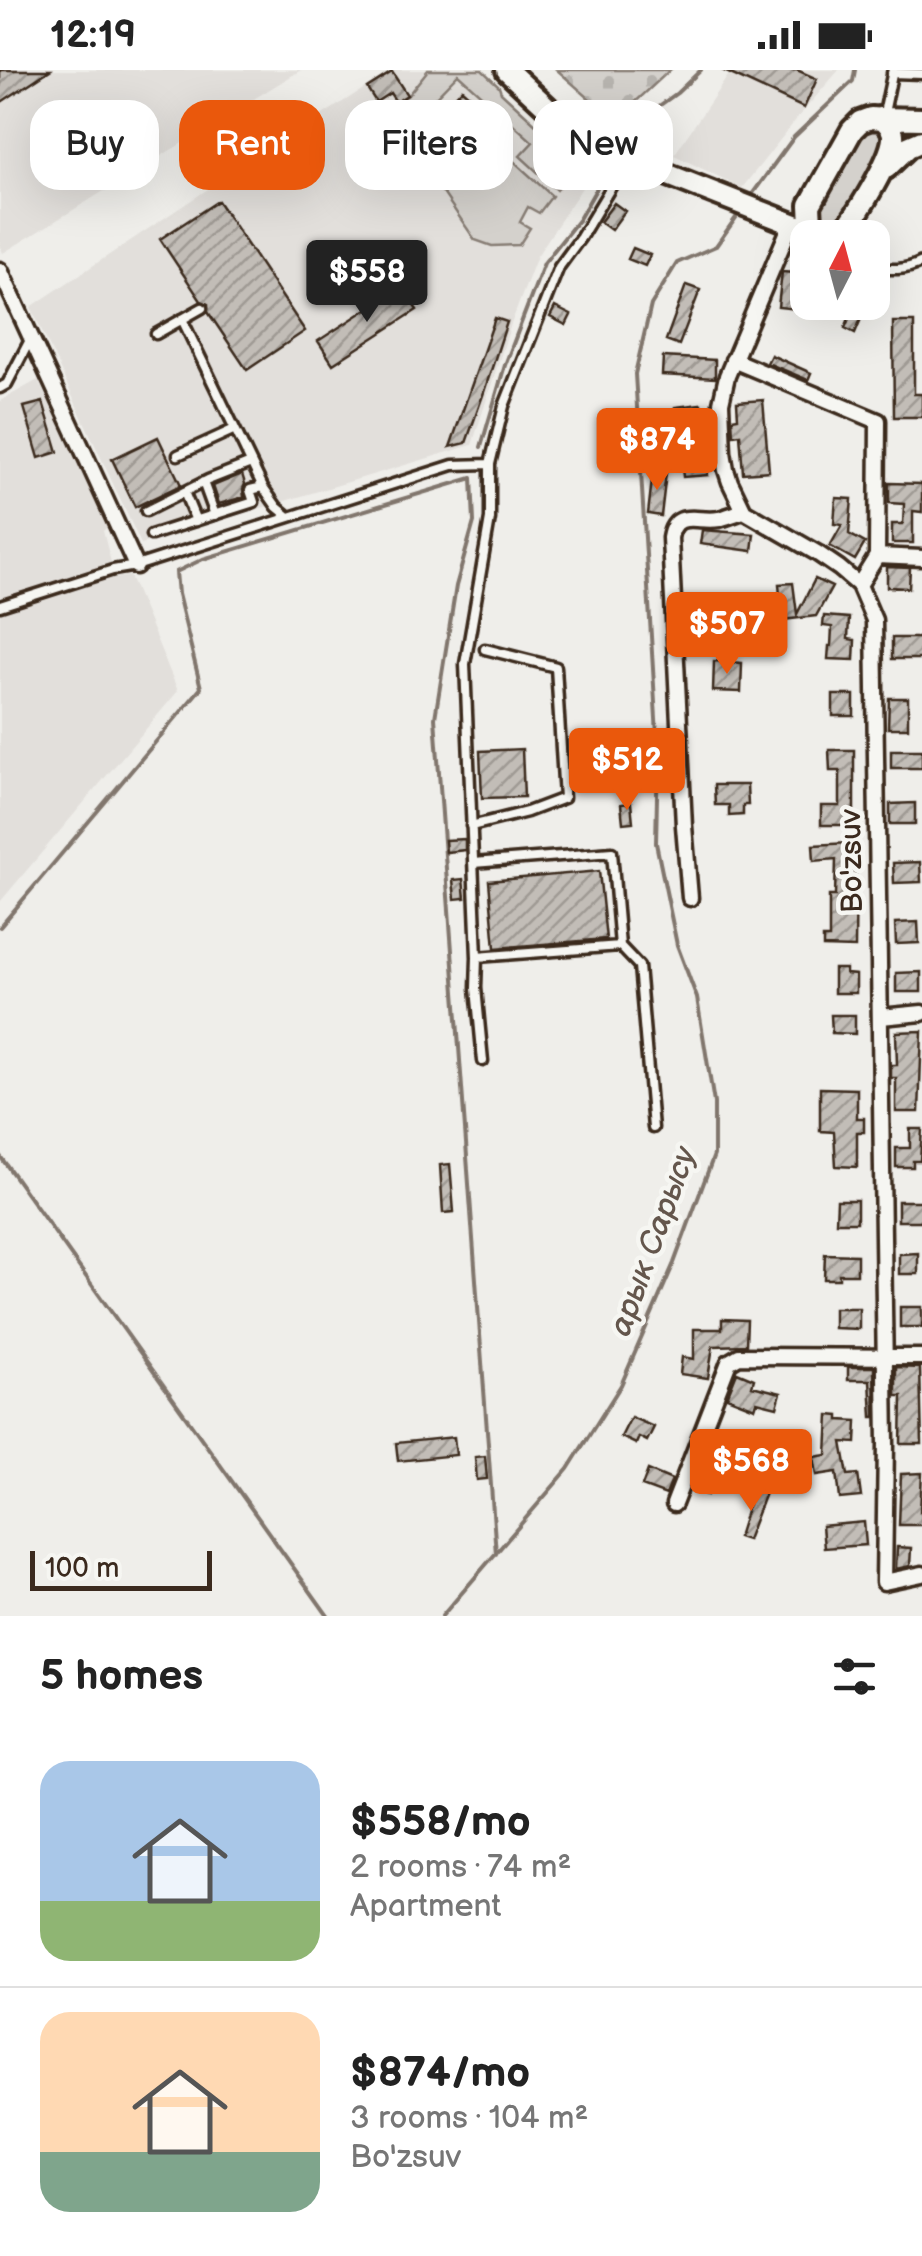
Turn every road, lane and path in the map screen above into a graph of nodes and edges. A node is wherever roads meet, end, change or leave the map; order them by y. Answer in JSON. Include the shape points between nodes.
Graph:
{"nodes":[{"id":1,"x":508,"y":70,"type":"edge"},
{"id":2,"x":528,"y":70,"type":"edge"},
{"id":3,"x":893,"y":72,"type":"edge"},
{"id":4,"x":922,"y":74,"type":"edge"},
{"id":5,"x":540,"y":100,"type":"edge"},
{"id":6,"x":560,"y":100,"type":"edge"},
{"id":7,"x":881,"y":118,"type":"junction"},
{"id":8,"x":922,"y":119,"type":"edge"},
{"id":9,"x":922,"y":141,"type":"edge"},
{"id":10,"x":673,"y":176,"type":"edge"},
{"id":11,"x":877,"y":176,"type":"junction"},
{"id":12,"x":601,"y":190,"type":"edge"},
{"id":13,"x":810,"y":204,"type":"junction"},
{"id":14,"x":769,"y":214,"type":"junction"},
{"id":15,"x":811,"y":220,"type":"edge"},
{"id":16,"x":851,"y":220,"type":"edge"},
{"id":17,"x":790,"y":224,"type":"edge"},
{"id":18,"x":790,"y":226,"type":"edge"},
{"id":19,"x":922,"y":262,"type":"edge"},
{"id":20,"x":0,"y":270,"type":"edge"},
{"id":21,"x":890,"y":270,"type":"edge"},
{"id":22,"x":202,"y":308,"type":"dead end"},
{"id":23,"x":182,"y":319,"type":"junction"},
{"id":24,"x":156,"y":334,"type":"dead end"},
{"id":25,"x":31,"y":338,"type":"junction"},
{"id":26,"x":733,"y":360,"type":"junction"},
{"id":27,"x":0,"y":388,"type":"edge"},
{"id":28,"x":234,"y":429,"type":"junction"},
{"id":29,"x":178,"y":455,"type":"dead end"},
{"id":30,"x":251,"y":464,"type":"junction"},
{"id":31,"x":490,"y":464,"type":"junction"},
{"id":32,"x":203,"y":482,"type":"junction"},
{"id":33,"x":263,"y":486,"type":"junction"},
{"id":34,"x":184,"y":492,"type":"junction"},
{"id":35,"x":146,"y":511,"type":"dead end"},
{"id":36,"x":744,"y":511,"type":"junction"},
{"id":37,"x":215,"y":514,"type":"junction"},
{"id":38,"x":289,"y":518,"type":"junction"},
{"id":39,"x":196,"y":520,"type":"junction"},
{"id":40,"x":151,"y":535,"type":"dead end"},
{"id":41,"x":877,"y":556,"type":"junction"},
{"id":42,"x":922,"y":558,"type":"edge"},
{"id":43,"x":136,"y":566,"type":"junction"},
{"id":44,"x":859,"y":585,"type":"junction"},
{"id":45,"x":0,"y":606,"type":"edge"},
{"id":46,"x":484,"y":649,"type":"dead end"},
{"id":47,"x":471,"y":826,"type":"junction"},
{"id":48,"x":473,"y":863,"type":"junction"},
{"id":49,"x":690,"y":898,"type":"dead end"},
{"id":50,"x":620,"y":946,"type":"junction"},
{"id":51,"x":477,"y":957,"type":"junction"},
{"id":52,"x":922,"y":1014,"type":"edge"},
{"id":53,"x":881,"y":1017,"type":"junction"},
{"id":54,"x":483,"y":1061,"type":"dead end"},
{"id":55,"x":653,"y":1128,"type":"dead end"},
{"id":56,"x":884,"y":1357,"type":"junction"},
{"id":57,"x":922,"y":1357,"type":"edge"},
{"id":58,"x":674,"y":1504,"type":"dead end"},
{"id":59,"x":922,"y":1574,"type":"edge"}],
"edges":[{"from":1,"to":5,"type":"main road"},
{"from":2,"to":6,"type":"main road"},
{"from":3,"to":4,"type":"lane"},
{"from":3,"to":7,"type":"lane"},
{"from":7,"to":8,"type":"main road"},
{"from":7,"to":11,"type":"main road","via":[[893,138]]},
{"from":7,"to":13,"type":"main road","via":[[852,130]]},
{"from":9,"to":11,"type":"main road"},
{"from":10,"to":14,"type":"main road"},
{"from":11,"to":16,"type":"main road"},
{"from":12,"to":31,"type":"lane","via":[[559,267],[504,406]]},
{"from":13,"to":14,"type":"main road"},
{"from":13,"to":15,"type":"main road"},
{"from":14,"to":17,"type":"main road"},
{"from":18,"to":26,"type":"street"},
{"from":19,"to":21,"type":"lane"},
{"from":20,"to":25,"type":"street"},
{"from":22,"to":23,"type":"lane"},
{"from":23,"to":24,"type":"lane"},
{"from":23,"to":28,"type":"lane"},
{"from":25,"to":27,"type":"lane"},
{"from":25,"to":43,"type":"street"},
{"from":26,"to":36,"type":"street","via":[[721,404],[723,452]]},
{"from":26,"to":41,"type":"street","via":[[878,422]]},
{"from":28,"to":29,"type":"lane"},
{"from":28,"to":30,"type":"lane"},
{"from":30,"to":32,"type":"lane"},
{"from":30,"to":33,"type":"lane"},
{"from":31,"to":38,"type":"lane","via":[[453,465]]},
{"from":31,"to":47,"type":"lane","via":[[490,519],[465,664]]},
{"from":32,"to":34,"type":"lane"},
{"from":32,"to":37,"type":"lane"},
{"from":33,"to":37,"type":"lane","via":[[250,490],[254,502]]},
{"from":33,"to":38,"type":"lane"},
{"from":34,"to":35,"type":"lane"},
{"from":34,"to":39,"type":"lane"},
{"from":36,"to":44,"type":"street","via":[[817,552]]},
{"from":36,"to":49,"type":"street","via":[[680,519],[670,538]]},
{"from":37,"to":39,"type":"lane"},
{"from":38,"to":43,"type":"lane"},
{"from":39,"to":40,"type":"lane"},
{"from":41,"to":42,"type":"street"},
{"from":41,"to":44,"type":"street"},
{"from":43,"to":45,"type":"lane"},
{"from":44,"to":53,"type":"street","name":"Bo'zsuv","via":[[874,620]]},
{"from":46,"to":47,"type":"lane","via":[[556,667],[564,798]]},
{"from":47,"to":48,"type":"lane"},
{"from":48,"to":50,"type":"lane","via":[[612,852]]},
{"from":48,"to":51,"type":"lane"},
{"from":50,"to":51,"type":"lane"},
{"from":50,"to":55,"type":"lane","via":[[639,966]]},
{"from":51,"to":54,"type":"lane"},
{"from":52,"to":53,"type":"street"},
{"from":53,"to":56,"type":"street","name":"Bo'zsuv"},
{"from":56,"to":57,"type":"street"},
{"from":56,"to":58,"type":"street","via":[[739,1356],[730,1362]]},
{"from":56,"to":59,"type":"street","name":"Bo'zsuv","via":[[884,1582]]}]}
